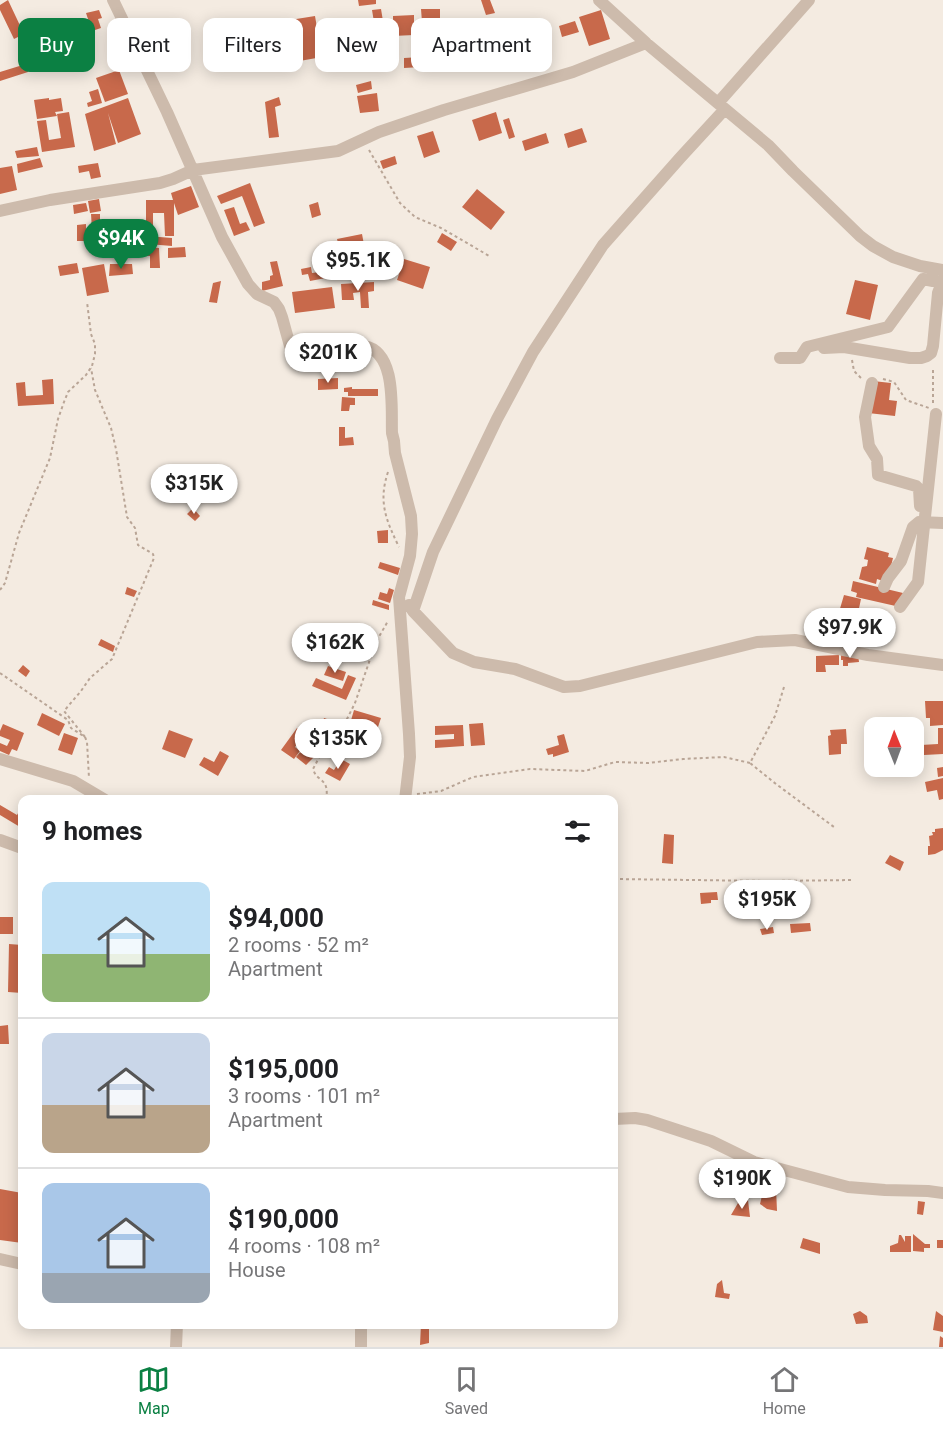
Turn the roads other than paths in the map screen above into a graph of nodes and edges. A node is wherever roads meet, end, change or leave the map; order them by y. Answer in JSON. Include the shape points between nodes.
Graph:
{"nodes":[{"id":1,"x":113,"y":0,"type":"edge"},
{"id":2,"x":599,"y":0,"type":"edge"},
{"id":3,"x":809,"y":0,"type":"edge"},
{"id":4,"x":646,"y":43,"type":"junction"},
{"id":5,"x":722,"y":106,"type":"junction"},
{"id":6,"x":193,"y":170,"type":"junction"},
{"id":7,"x":0,"y":211,"type":"edge"},
{"id":8,"x":937,"y":269,"type":"edge"},
{"id":9,"x":943,"y":280,"type":"edge"},
{"id":10,"x":824,"y":348,"type":"dead end"},
{"id":11,"x":780,"y":357,"type":"dead end"},
{"id":12,"x":872,"y":383,"type":"road end"},
{"id":13,"x":936,"y":414,"type":"dead end"},
{"id":14,"x":922,"y":522,"type":"junction"},
{"id":15,"x":943,"y":523,"type":"edge"},
{"id":16,"x":884,"y":587,"type":"dead end"},
{"id":17,"x":401,"y":589,"type":"junction"},
{"id":18,"x":900,"y":607,"type":"dead end"},
{"id":19,"x":412,"y":611,"type":"junction"},
{"id":20,"x":943,"y":665,"type":"edge"},
{"id":21,"x":0,"y":759,"type":"edge"},
{"id":22,"x":98,"y":795,"type":"edge"},
{"id":23,"x":406,"y":795,"type":"edge"},
{"id":24,"x":0,"y":840,"type":"edge"},
{"id":25,"x":18,"y":847,"type":"edge"},
{"id":26,"x":618,"y":1118,"type":"edge"},
{"id":27,"x":943,"y":1193,"type":"edge"},
{"id":28,"x":0,"y":1259,"type":"edge"},
{"id":29,"x":18,"y":1263,"type":"edge"},
{"id":30,"x":177,"y":1329,"type":"edge"},
{"id":31,"x":361,"y":1329,"type":"edge"},
{"id":32,"x":176,"y":1347,"type":"edge"},
{"id":33,"x":361,"y":1347,"type":"edge"}],
"edges":[{"from":1,"to":6,"type":"street"},
{"from":2,"to":4,"type":"street"},
{"from":3,"to":5,"type":"street"},
{"from":4,"to":5,"type":"street"},
{"from":4,"to":6,"type":"street","via":[[573,72],[379,132],[333,153]]},
{"from":5,"to":8,"type":"street","via":[[873,246],[893,257]]},
{"from":5,"to":19,"type":"street","via":[[603,245],[533,351],[433,552]]},
{"from":6,"to":7,"type":"street","via":[[160,183]]},
{"from":6,"to":17,"type":"street","via":[[242,275],[257,294],[279,309],[290,346],[296,350],[365,346],[379,354],[390,376],[392,434],[412,524],[410,556]]},
{"from":8,"to":11,"type":"street","via":[[933,281],[923,279],[888,327],[807,346],[800,358]]},
{"from":9,"to":10,"type":"street","via":[[933,346],[927,356],[910,358],[844,347]]},
{"from":12,"to":14,"type":"street","via":[[865,417],[877,473],[919,489]]},
{"from":13,"to":14,"type":"street"},
{"from":14,"to":15,"type":"street"},
{"from":14,"to":16,"type":"street","via":[[913,527],[901,561]]},
{"from":14,"to":18,"type":"street","via":[[918,582]]},
{"from":17,"to":19,"type":"street"},
{"from":17,"to":23,"type":"street","via":[[410,757]]},
{"from":19,"to":20,"type":"street","via":[[453,653],[564,687],[779,640]]},
{"from":21,"to":22,"type":"street","via":[[73,781]]},
{"from":24,"to":25,"type":"street"},
{"from":26,"to":27,"type":"street","via":[[646,1120],[711,1141],[754,1162],[848,1187]]},
{"from":28,"to":29,"type":"street"},
{"from":30,"to":32,"type":"street"},
{"from":31,"to":33,"type":"street"}]}
